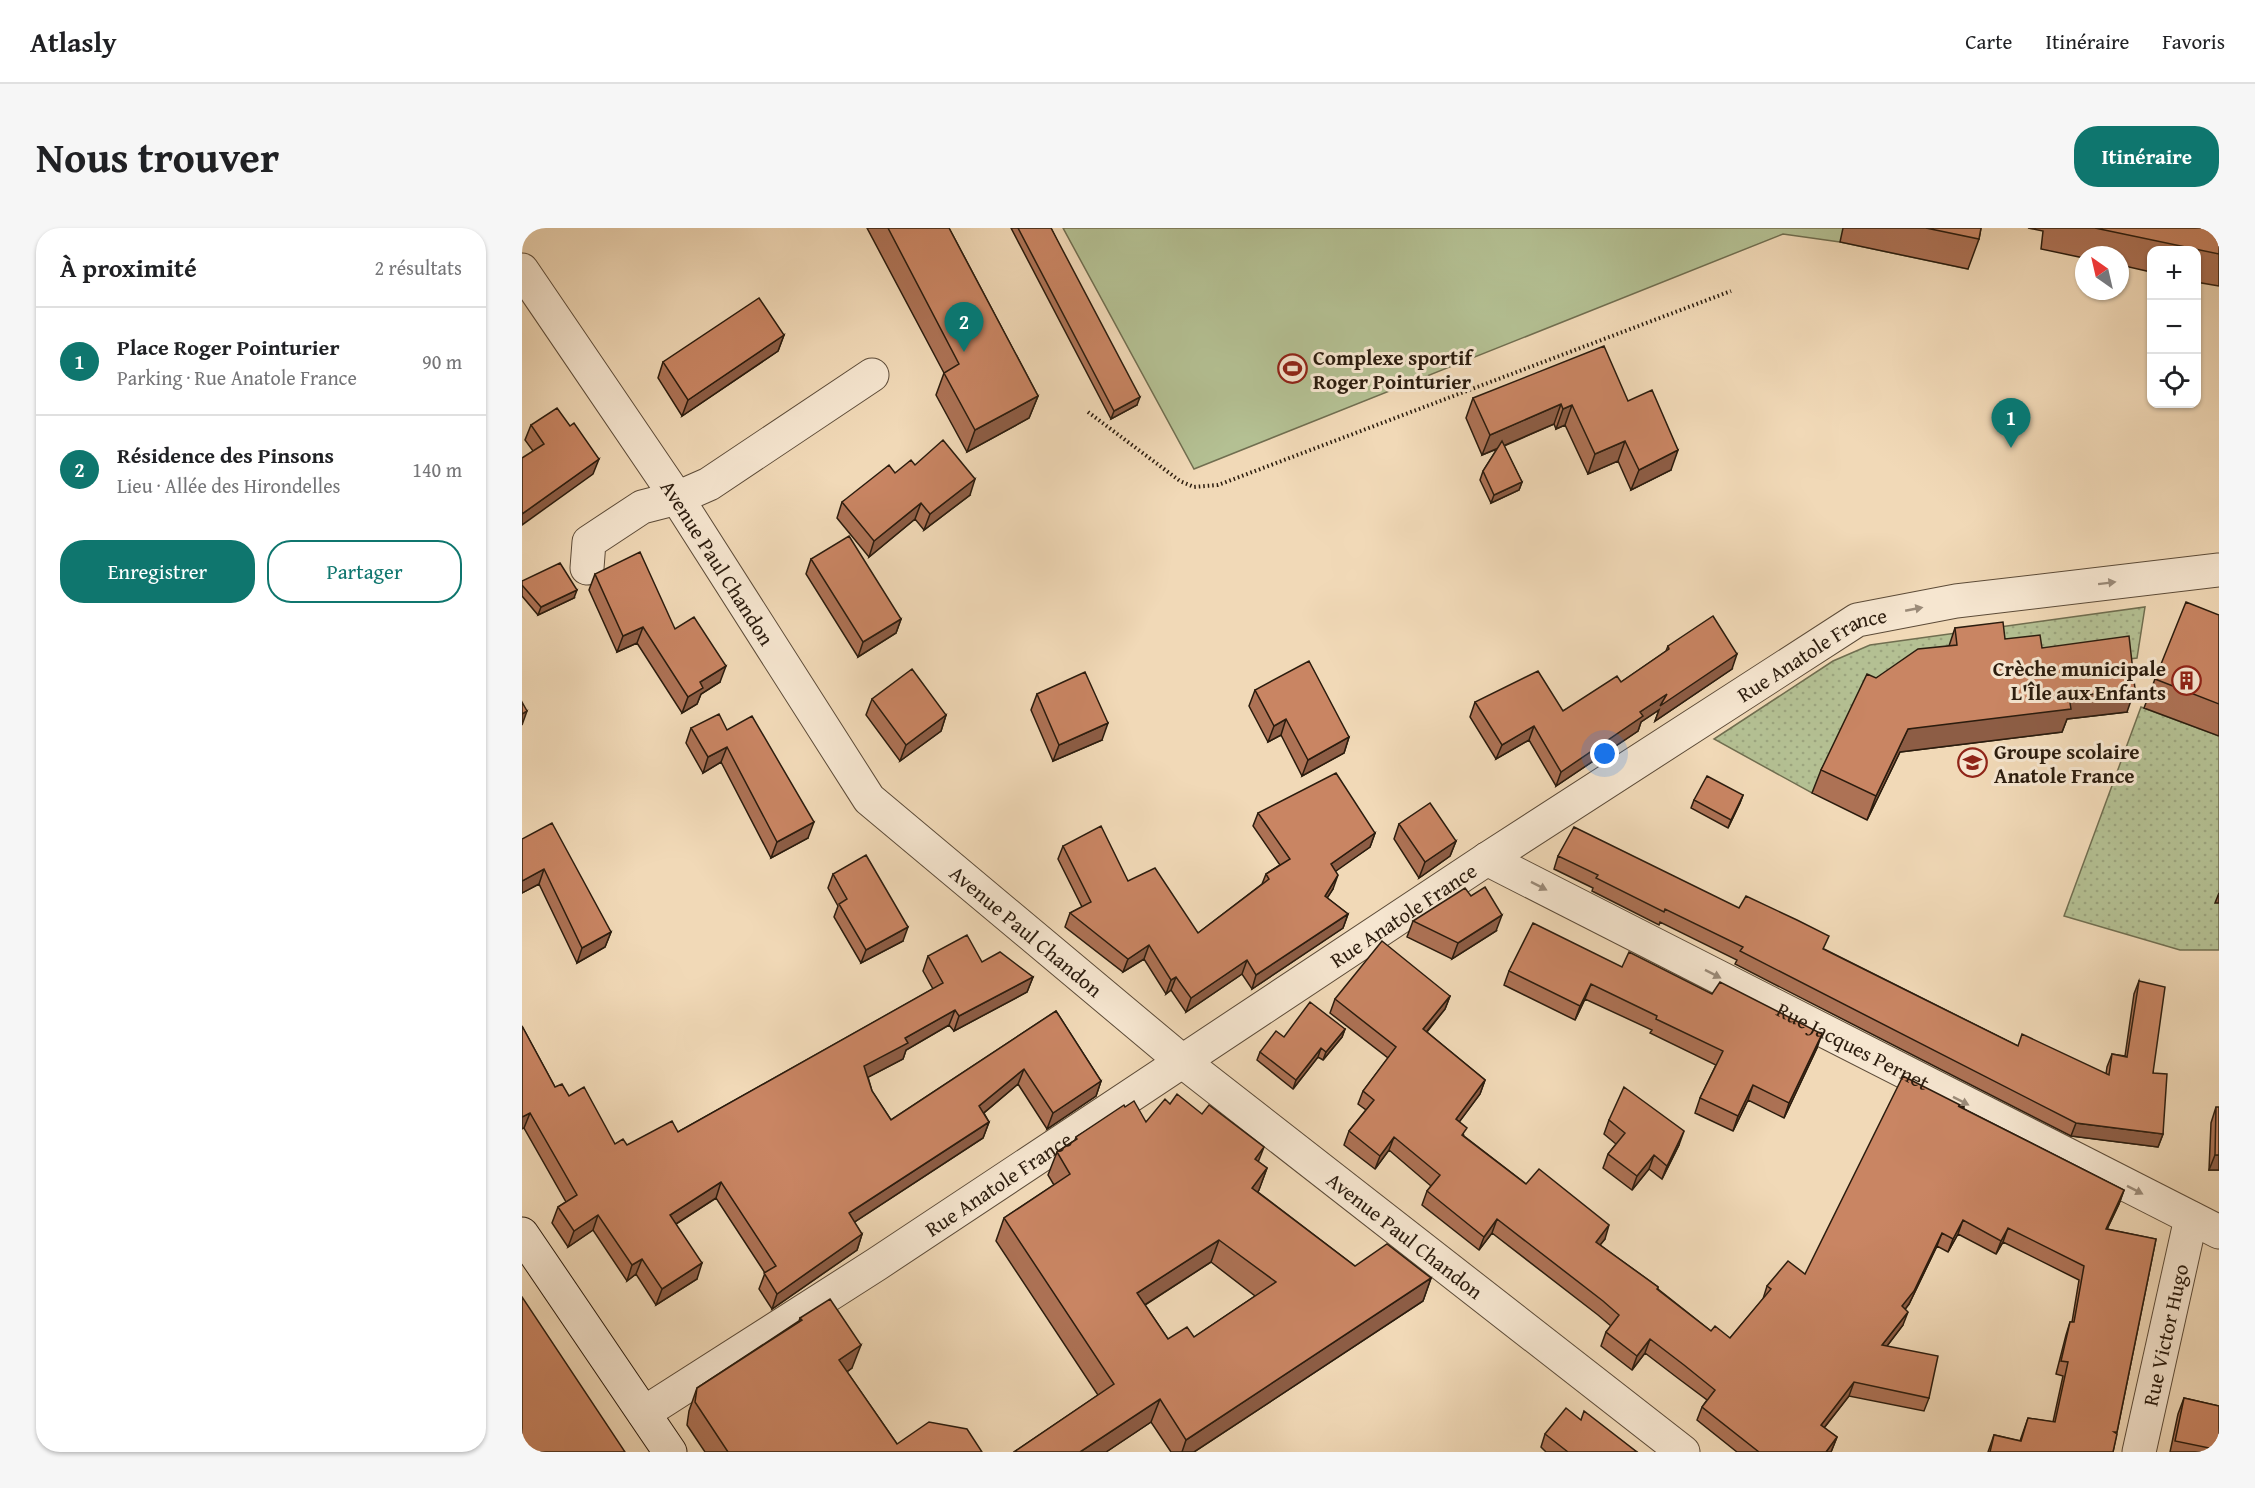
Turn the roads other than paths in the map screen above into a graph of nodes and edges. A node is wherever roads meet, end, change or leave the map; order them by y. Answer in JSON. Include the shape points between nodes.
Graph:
{"nodes":[{"id":1,"x":522,"y":270,"type":"edge"},
{"id":2,"x":872,"y":375,"type":"dead end"},
{"id":3,"x":677,"y":498,"type":"junction"},
{"id":4,"x":587,"y":568,"type":"dead end"},
{"id":5,"x":2219,"y":570,"type":"edge"},
{"id":6,"x":1487,"y":859,"type":"junction"},
{"id":7,"x":1182,"y":1060,"type":"junction"},
{"id":8,"x":2205,"y":1225,"type":"edge"},
{"id":9,"x":522,"y":1234,"type":"edge"},
{"id":10,"x":644,"y":1413,"type":"junction"},
{"id":11,"x":669,"y":1452,"type":"edge"},
{"id":12,"x":1683,"y":1452,"type":"edge"},
{"id":13,"x":2139,"y":1452,"type":"edge"}],
"edges":[{"from":1,"to":3,"type":"street","name":"Avenue Paul Chandon"},
{"from":2,"to":3,"type":"street","via":[[709,484]]},
{"from":3,"to":4,"type":"street","via":[[642,507],[589,542]]},
{"from":3,"to":7,"type":"street","name":"Avenue Paul Chandon","via":[[869,799]]},
{"from":6,"to":5,"type":"street","name":"Rue Anatole France","one_way":true,"via":[[1857,620],[1956,601]]},
{"from":6,"to":7,"type":"street","name":"Rue Anatole France"},
{"from":6,"to":8,"type":"street","name":"Rue Jacques Pernet","one_way":true},
{"from":7,"to":10,"type":"street","name":"Rue Anatole France","via":[[867,1271]]},
{"from":7,"to":12,"type":"street","name":"Avenue Paul Chandon"},
{"from":8,"to":13,"type":"street","name":"Rue Victor Hugo"},
{"from":9,"to":10,"type":"street"},
{"from":10,"to":11,"type":"street"}]}
